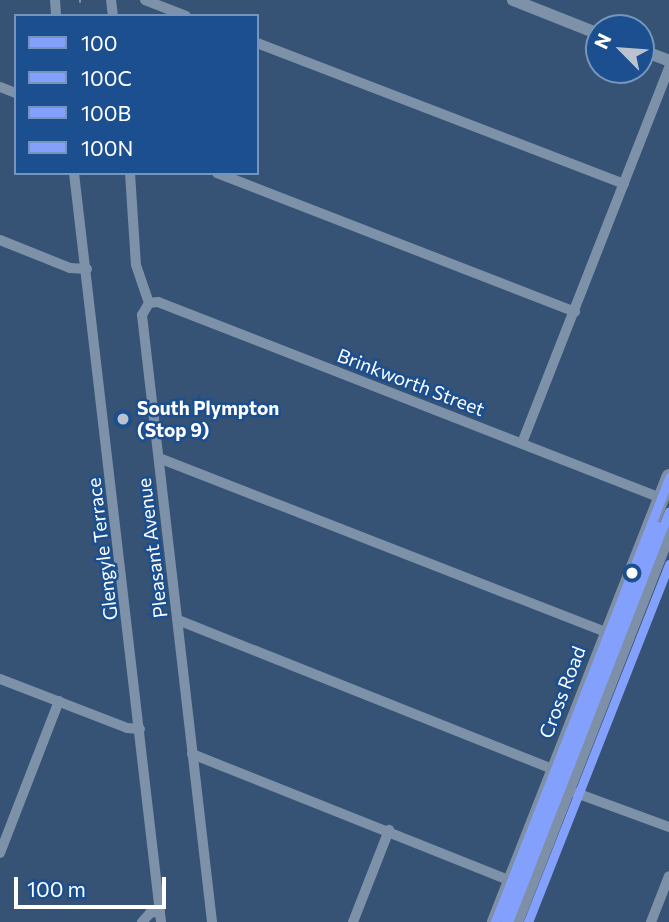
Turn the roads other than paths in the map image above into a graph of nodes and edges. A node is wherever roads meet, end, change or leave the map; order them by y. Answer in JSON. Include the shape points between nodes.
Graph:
{"nodes":[{"id":1,"x":145,"y":0,"type":"edge"},
{"id":2,"x":513,"y":0,"type":"edge"},
{"id":3,"x":181,"y":14,"type":"edge"},
{"id":4,"x":585,"y":28,"type":"edge"},
{"id":5,"x":259,"y":44,"type":"edge"},
{"id":6,"x":669,"y":67,"type":"edge"},
{"id":7,"x":74,"y":175,"type":"edge"},
{"id":8,"x":130,"y":175,"type":"edge"},
{"id":9,"x":222,"y":175,"type":"edge"},
{"id":10,"x":624,"y":184,"type":"junction"},
{"id":11,"x":0,"y":240,"type":"edge"},
{"id":12,"x":87,"y":269,"type":"junction"},
{"id":13,"x":149,"y":303,"type":"junction"},
{"id":14,"x":575,"y":312,"type":"junction"},
{"id":15,"x":522,"y":443,"type":"junction"},
{"id":16,"x":159,"y":458,"type":"junction"},
{"id":17,"x":669,"y":477,"type":"edge"},
{"id":18,"x":660,"y":498,"type":"junction"},
{"id":19,"x":669,"y":530,"type":"edge"},
{"id":20,"x":177,"y":620,"type":"junction"},
{"id":21,"x":608,"y":633,"type":"junction"},
{"id":22,"x":626,"y":640,"type":"junction"},
{"id":23,"x":0,"y":679,"type":"edge"},
{"id":24,"x":59,"y":701,"type":"junction"},
{"id":25,"x":140,"y":729,"type":"junction"},
{"id":26,"x":192,"y":754,"type":"junction"},
{"id":27,"x":555,"y":769,"type":"junction"},
{"id":28,"x":568,"y":790,"type":"junction"},
{"id":29,"x":669,"y":827,"type":"edge"},
{"id":30,"x":389,"y":830,"type":"junction"},
{"id":31,"x":0,"y":853,"type":"edge"},
{"id":32,"x":669,"y":876,"type":"edge"},
{"id":33,"x":512,"y":880,"type":"junction"},
{"id":34,"x":528,"y":888,"type":"junction"},
{"id":35,"x":161,"y":917,"type":"edge"},
{"id":36,"x":142,"y":922,"type":"edge"},
{"id":37,"x":212,"y":922,"type":"edge"},
{"id":38,"x":353,"y":922,"type":"edge"},
{"id":39,"x":495,"y":922,"type":"edge"},
{"id":40,"x":515,"y":922,"type":"edge"},
{"id":41,"x":651,"y":922,"type":"edge"}],
"edges":[{"from":1,"to":3,"type":"street"},
{"from":2,"to":4,"type":"street"},
{"from":5,"to":10,"type":"street"},
{"from":6,"to":10,"type":"street"},
{"from":7,"to":12,"type":"street","name":"Glengyle Terrace"},
{"from":8,"to":13,"type":"street","name":"Pleasant Avenue","via":[[136,265]]},
{"from":9,"to":14,"type":"street"},
{"from":10,"to":14,"type":"street"},
{"from":11,"to":12,"type":"street","via":[[70,268]]},
{"from":12,"to":25,"type":"street","name":"Glengyle Terrace"},
{"from":13,"to":15,"type":"street","name":"Brinkworth Street","via":[[158,302]]},
{"from":13,"to":16,"type":"street","name":"Pleasant Avenue","via":[[142,315]]},
{"from":14,"to":15,"type":"street"},
{"from":15,"to":18,"type":"street","name":"Brinkworth Street"},
{"from":16,"to":20,"type":"street","name":"Pleasant Avenue"},
{"from":16,"to":21,"type":"street"},
{"from":17,"to":18,"type":"highway","name":"Cross Road"},
{"from":18,"to":21,"type":"highway","name":"Cross Road"},
{"from":19,"to":22,"type":"highway"},
{"from":20,"to":26,"type":"street","name":"Pleasant Avenue"},
{"from":20,"to":27,"type":"street"},
{"from":21,"to":22,"type":"street"},
{"from":21,"to":27,"type":"highway","name":"Cross Road"},
{"from":22,"to":28,"type":"highway"},
{"from":23,"to":24,"type":"street"},
{"from":24,"to":25,"type":"street"},
{"from":24,"to":31,"type":"street"},
{"from":25,"to":35,"type":"street","name":"Glengyle Terrace"},
{"from":26,"to":30,"type":"street"},
{"from":26,"to":37,"type":"street","name":"Pleasant Avenue"},
{"from":27,"to":33,"type":"highway","name":"Cross Road"},
{"from":28,"to":29,"type":"street"},
{"from":28,"to":34,"type":"highway"},
{"from":30,"to":33,"type":"street"},
{"from":30,"to":38,"type":"street"},
{"from":32,"to":41,"type":"street"},
{"from":33,"to":34,"type":"street"},
{"from":33,"to":39,"type":"highway","name":"Cross Road"},
{"from":34,"to":40,"type":"highway"},
{"from":35,"to":36,"type":"street","via":[[150,913]]}]}
